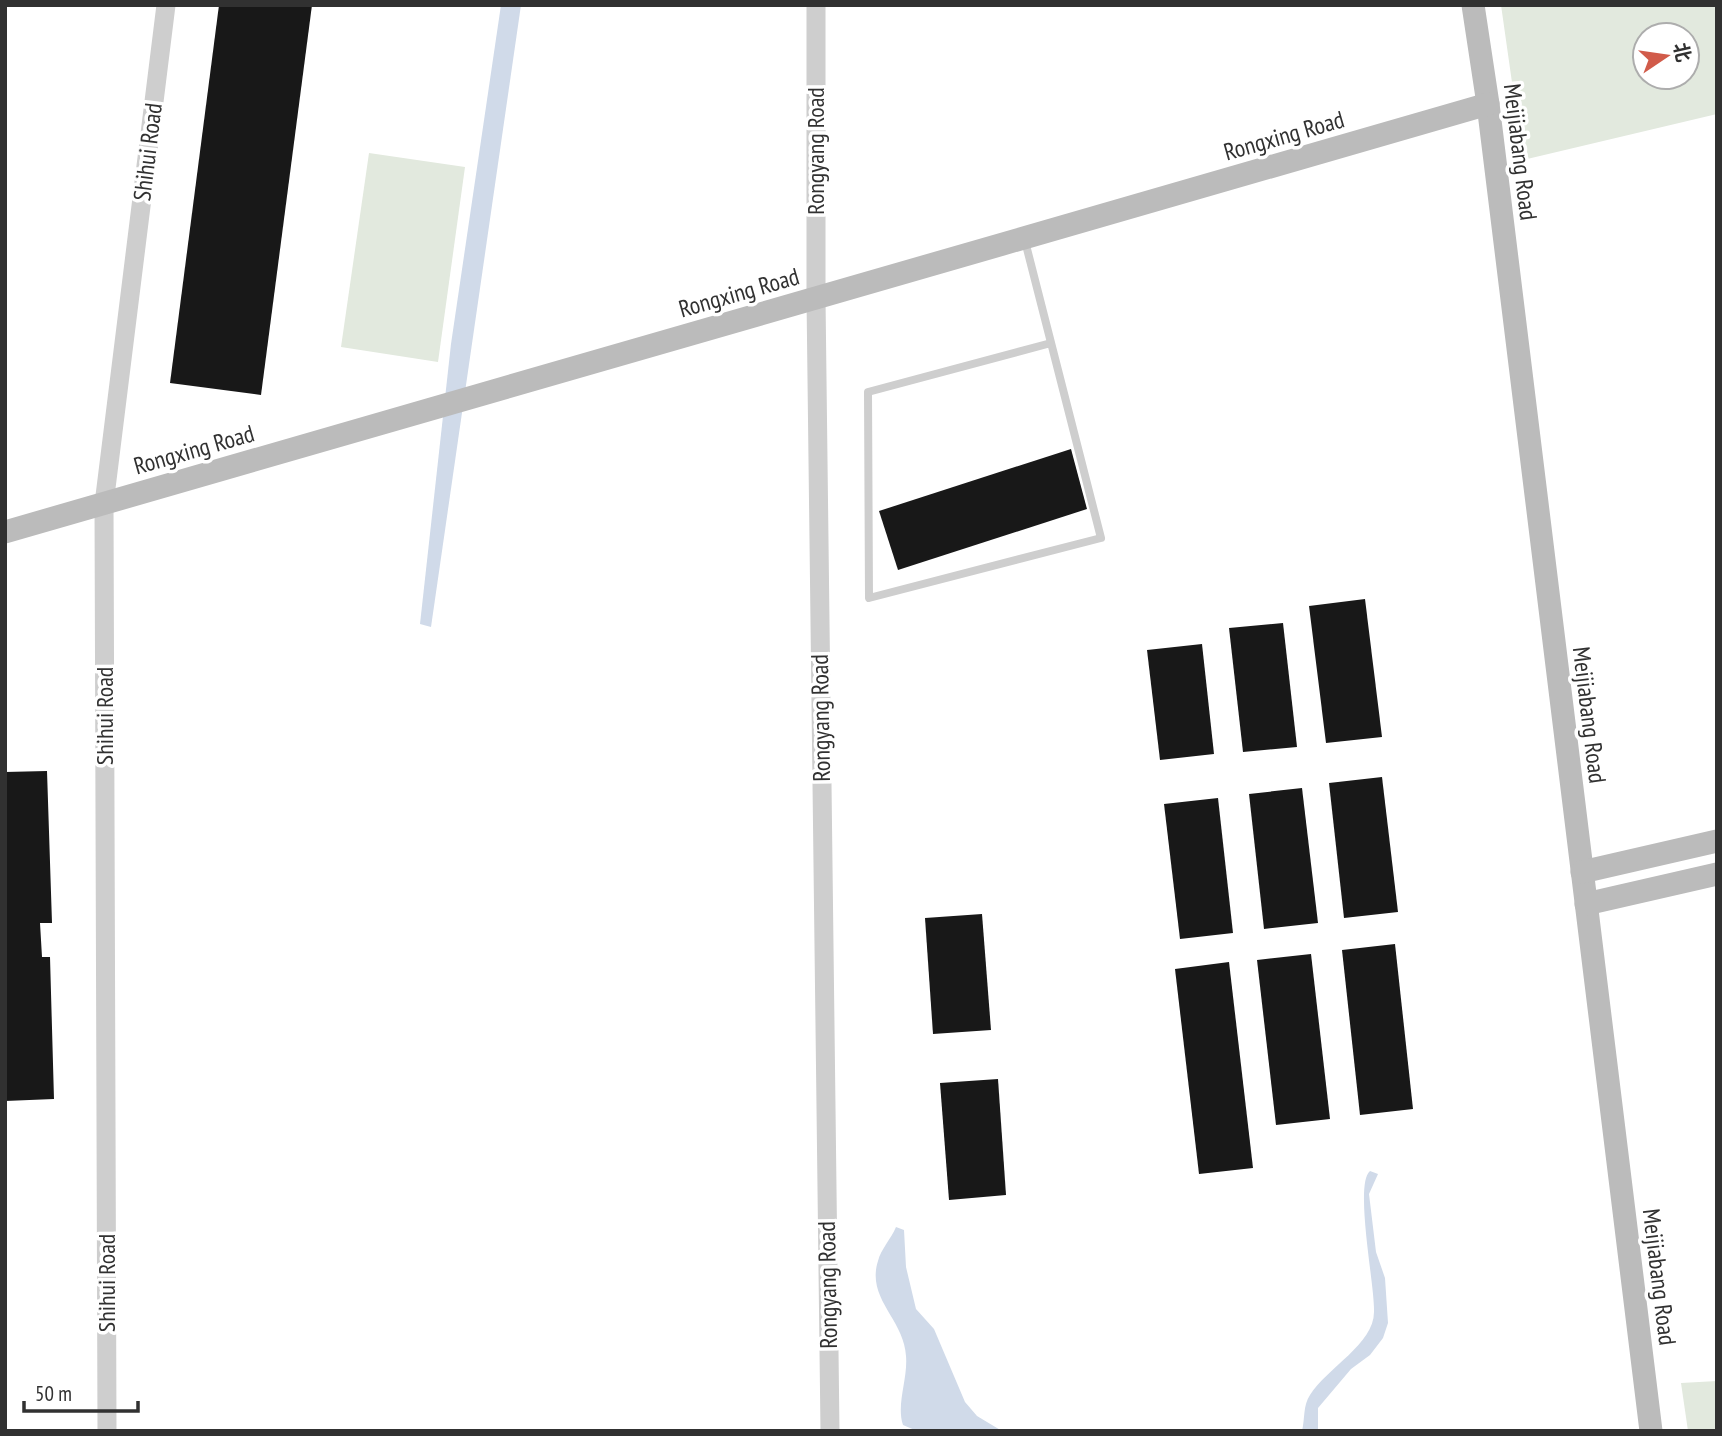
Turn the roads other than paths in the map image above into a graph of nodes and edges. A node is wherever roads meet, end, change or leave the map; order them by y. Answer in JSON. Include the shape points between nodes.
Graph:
{"nodes":[{"id":1,"x":166,"y":5,"type":"edge"},
{"id":2,"x":816,"y":5,"type":"edge"},
{"id":3,"x":1473,"y":5,"type":"edge"},
{"id":4,"x":1488,"y":104,"type":"junction"},
{"id":5,"x":1024,"y":238,"type":"junction"},
{"id":6,"x":816,"y":298,"type":"junction"},
{"id":7,"x":1051,"y":343,"type":"junction"},
{"id":8,"x":104,"y":504,"type":"junction"},
{"id":9,"x":5,"y":532,"type":"edge"},
{"id":10,"x":1717,"y":841,"type":"edge"},
{"id":11,"x":1582,"y":872,"type":"junction"},
{"id":12,"x":1717,"y":874,"type":"edge"},
{"id":13,"x":1586,"y":904,"type":"junction"},
{"id":14,"x":107,"y":1431,"type":"edge"},
{"id":15,"x":830,"y":1431,"type":"edge"},
{"id":16,"x":1651,"y":1431,"type":"edge"}],
"edges":[{"from":1,"to":8,"type":"street","name":"Shihui Road"},
{"from":2,"to":6,"type":"street","name":"Rongyang Road"},
{"from":3,"to":4,"type":"main road","name":"Meijiabang Road"},
{"from":4,"to":5,"type":"main road","name":"Rongxing Road"},
{"from":4,"to":11,"type":"main road","name":"Meijiabang Road"},
{"from":5,"to":6,"type":"main road","name":"Rongxing Road"},
{"from":5,"to":7,"type":"lane"},
{"from":6,"to":8,"type":"main road","name":"Rongxing Road"},
{"from":6,"to":15,"type":"street","name":"Rongyang Road"},
{"from":7,"to":7,"type":"lane","via":[[1101,538],[869,598],[868,393]]},
{"from":8,"to":9,"type":"main road","name":"Rongxing Road"},
{"from":8,"to":14,"type":"street","name":"Shihui Road"},
{"from":10,"to":11,"type":"main road"},
{"from":11,"to":13,"type":"main road","name":"Meijiabang Road"},
{"from":12,"to":13,"type":"main road"},
{"from":13,"to":16,"type":"main road","name":"Meijiabang Road"}]}
